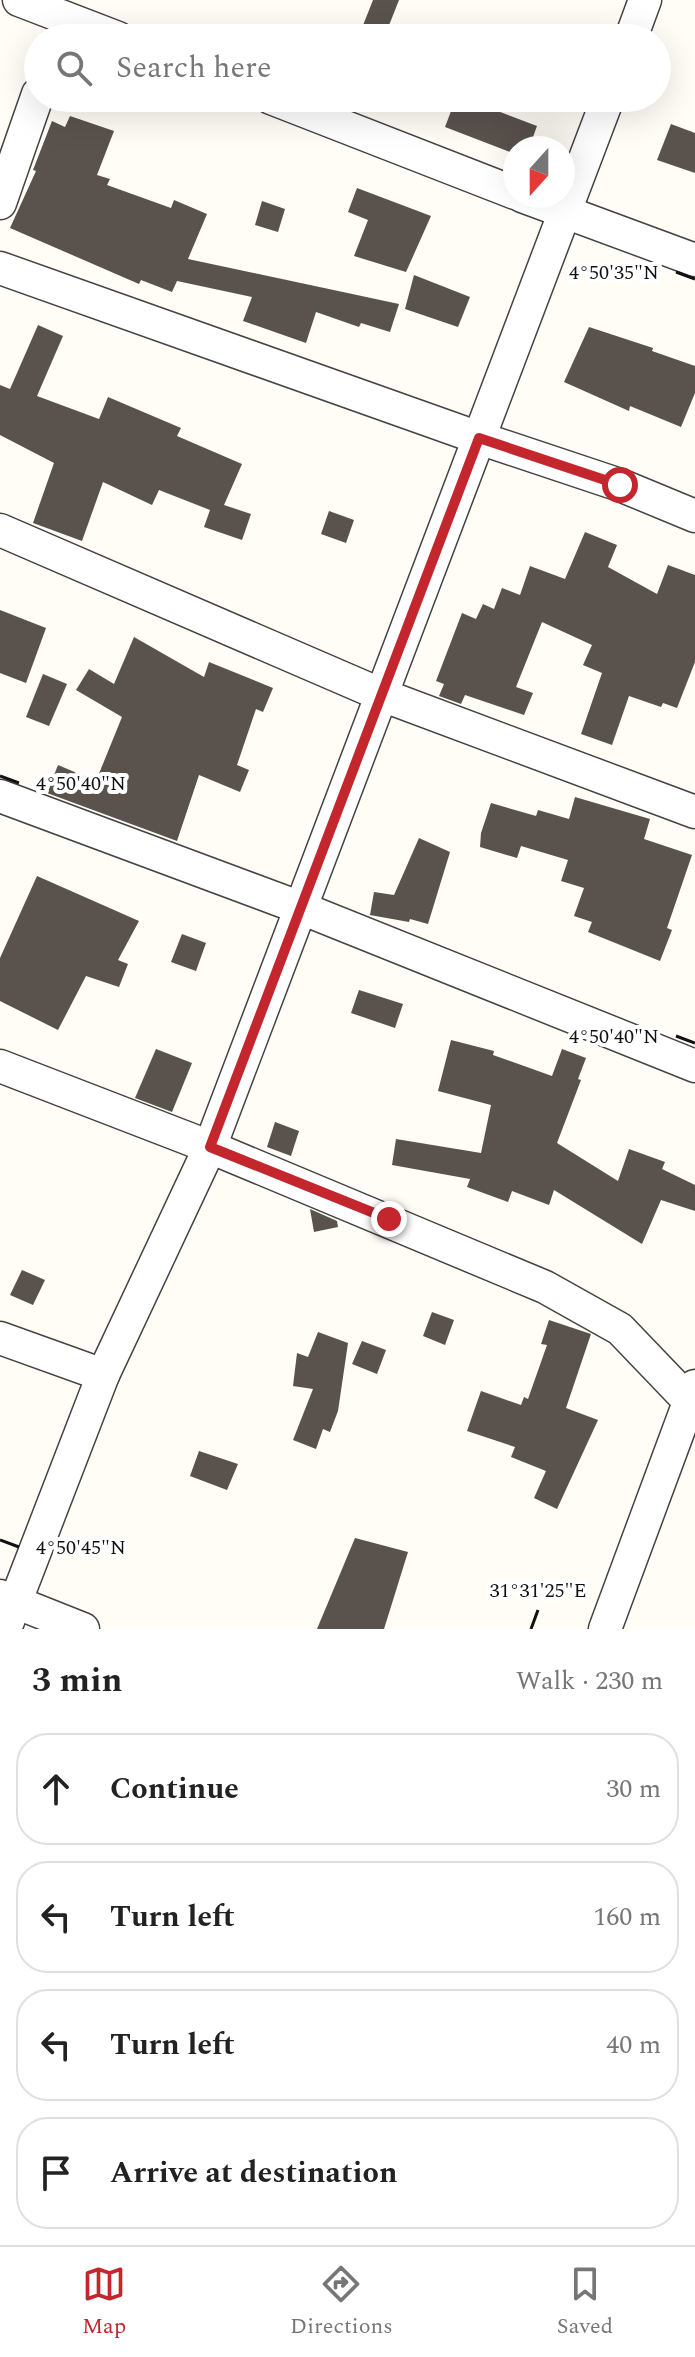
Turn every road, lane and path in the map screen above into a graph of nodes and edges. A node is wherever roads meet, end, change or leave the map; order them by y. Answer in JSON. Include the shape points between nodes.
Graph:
{"nodes":[{"id":1,"x":19,"y":0,"type":"edge"},
{"id":2,"x":645,"y":0,"type":"edge"},
{"id":3,"x":65,"y":18,"type":"edge"},
{"id":4,"x":636,"y":24,"type":"edge"},
{"id":5,"x":32,"y":112,"type":"edge"},
{"id":6,"x":307,"y":112,"type":"edge"},
{"id":7,"x":603,"y":112,"type":"edge"},
{"id":8,"x":503,"y":188,"type":"edge"},
{"id":9,"x":0,"y":203,"type":"edge"},
{"id":10,"x":554,"y":208,"type":"edge"},
{"id":11,"x":564,"y":212,"type":"junction"},
{"id":12,"x":695,"y":260,"type":"edge"},
{"id":13,"x":0,"y":268,"type":"edge"},
{"id":14,"x":479,"y":438,"type":"junction"},
{"id":15,"x":695,"y":516,"type":"edge"},
{"id":16,"x":0,"y":530,"type":"edge"},
{"id":17,"x":382,"y":695,"type":"junction"},
{"id":18,"x":0,"y":796,"type":"edge"},
{"id":19,"x":695,"y":812,"type":"edge"},
{"id":20,"x":301,"y":908,"type":"junction"},
{"id":21,"x":0,"y":1066,"type":"edge"},
{"id":22,"x":695,"y":1066,"type":"edge"},
{"id":23,"x":210,"y":1147,"type":"junction"},
{"id":24,"x":0,"y":1338,"type":"edge"},
{"id":25,"x":103,"y":1375,"type":"junction"},
{"id":26,"x":692,"y":1394,"type":"edge"},
{"id":27,"x":6,"y":1609,"type":"edge"},
{"id":28,"x":83,"y":1629,"type":"edge"},
{"id":29,"x":605,"y":1629,"type":"edge"}],
"edges":[{"from":1,"to":3,"type":"street"},
{"from":2,"to":4,"type":"street"},
{"from":5,"to":9,"type":"street"},
{"from":6,"to":8,"type":"street"},
{"from":7,"to":11,"type":"street"},
{"from":10,"to":11,"type":"street"},
{"from":11,"to":12,"type":"street"},
{"from":11,"to":14,"type":"street"},
{"from":13,"to":14,"type":"street"},
{"from":14,"to":15,"type":"street"},
{"from":14,"to":17,"type":"street"},
{"from":16,"to":17,"type":"street"},
{"from":17,"to":19,"type":"street"},
{"from":17,"to":20,"type":"street"},
{"from":18,"to":20,"type":"street"},
{"from":20,"to":22,"type":"street"},
{"from":20,"to":23,"type":"street"},
{"from":21,"to":23,"type":"street"},
{"from":23,"to":25,"type":"street"},
{"from":23,"to":26,"type":"street","via":[[545,1287],[620,1329]]},
{"from":24,"to":25,"type":"street"},
{"from":25,"to":27,"type":"street"},
{"from":26,"to":29,"type":"street"},
{"from":27,"to":28,"type":"street"}]}
